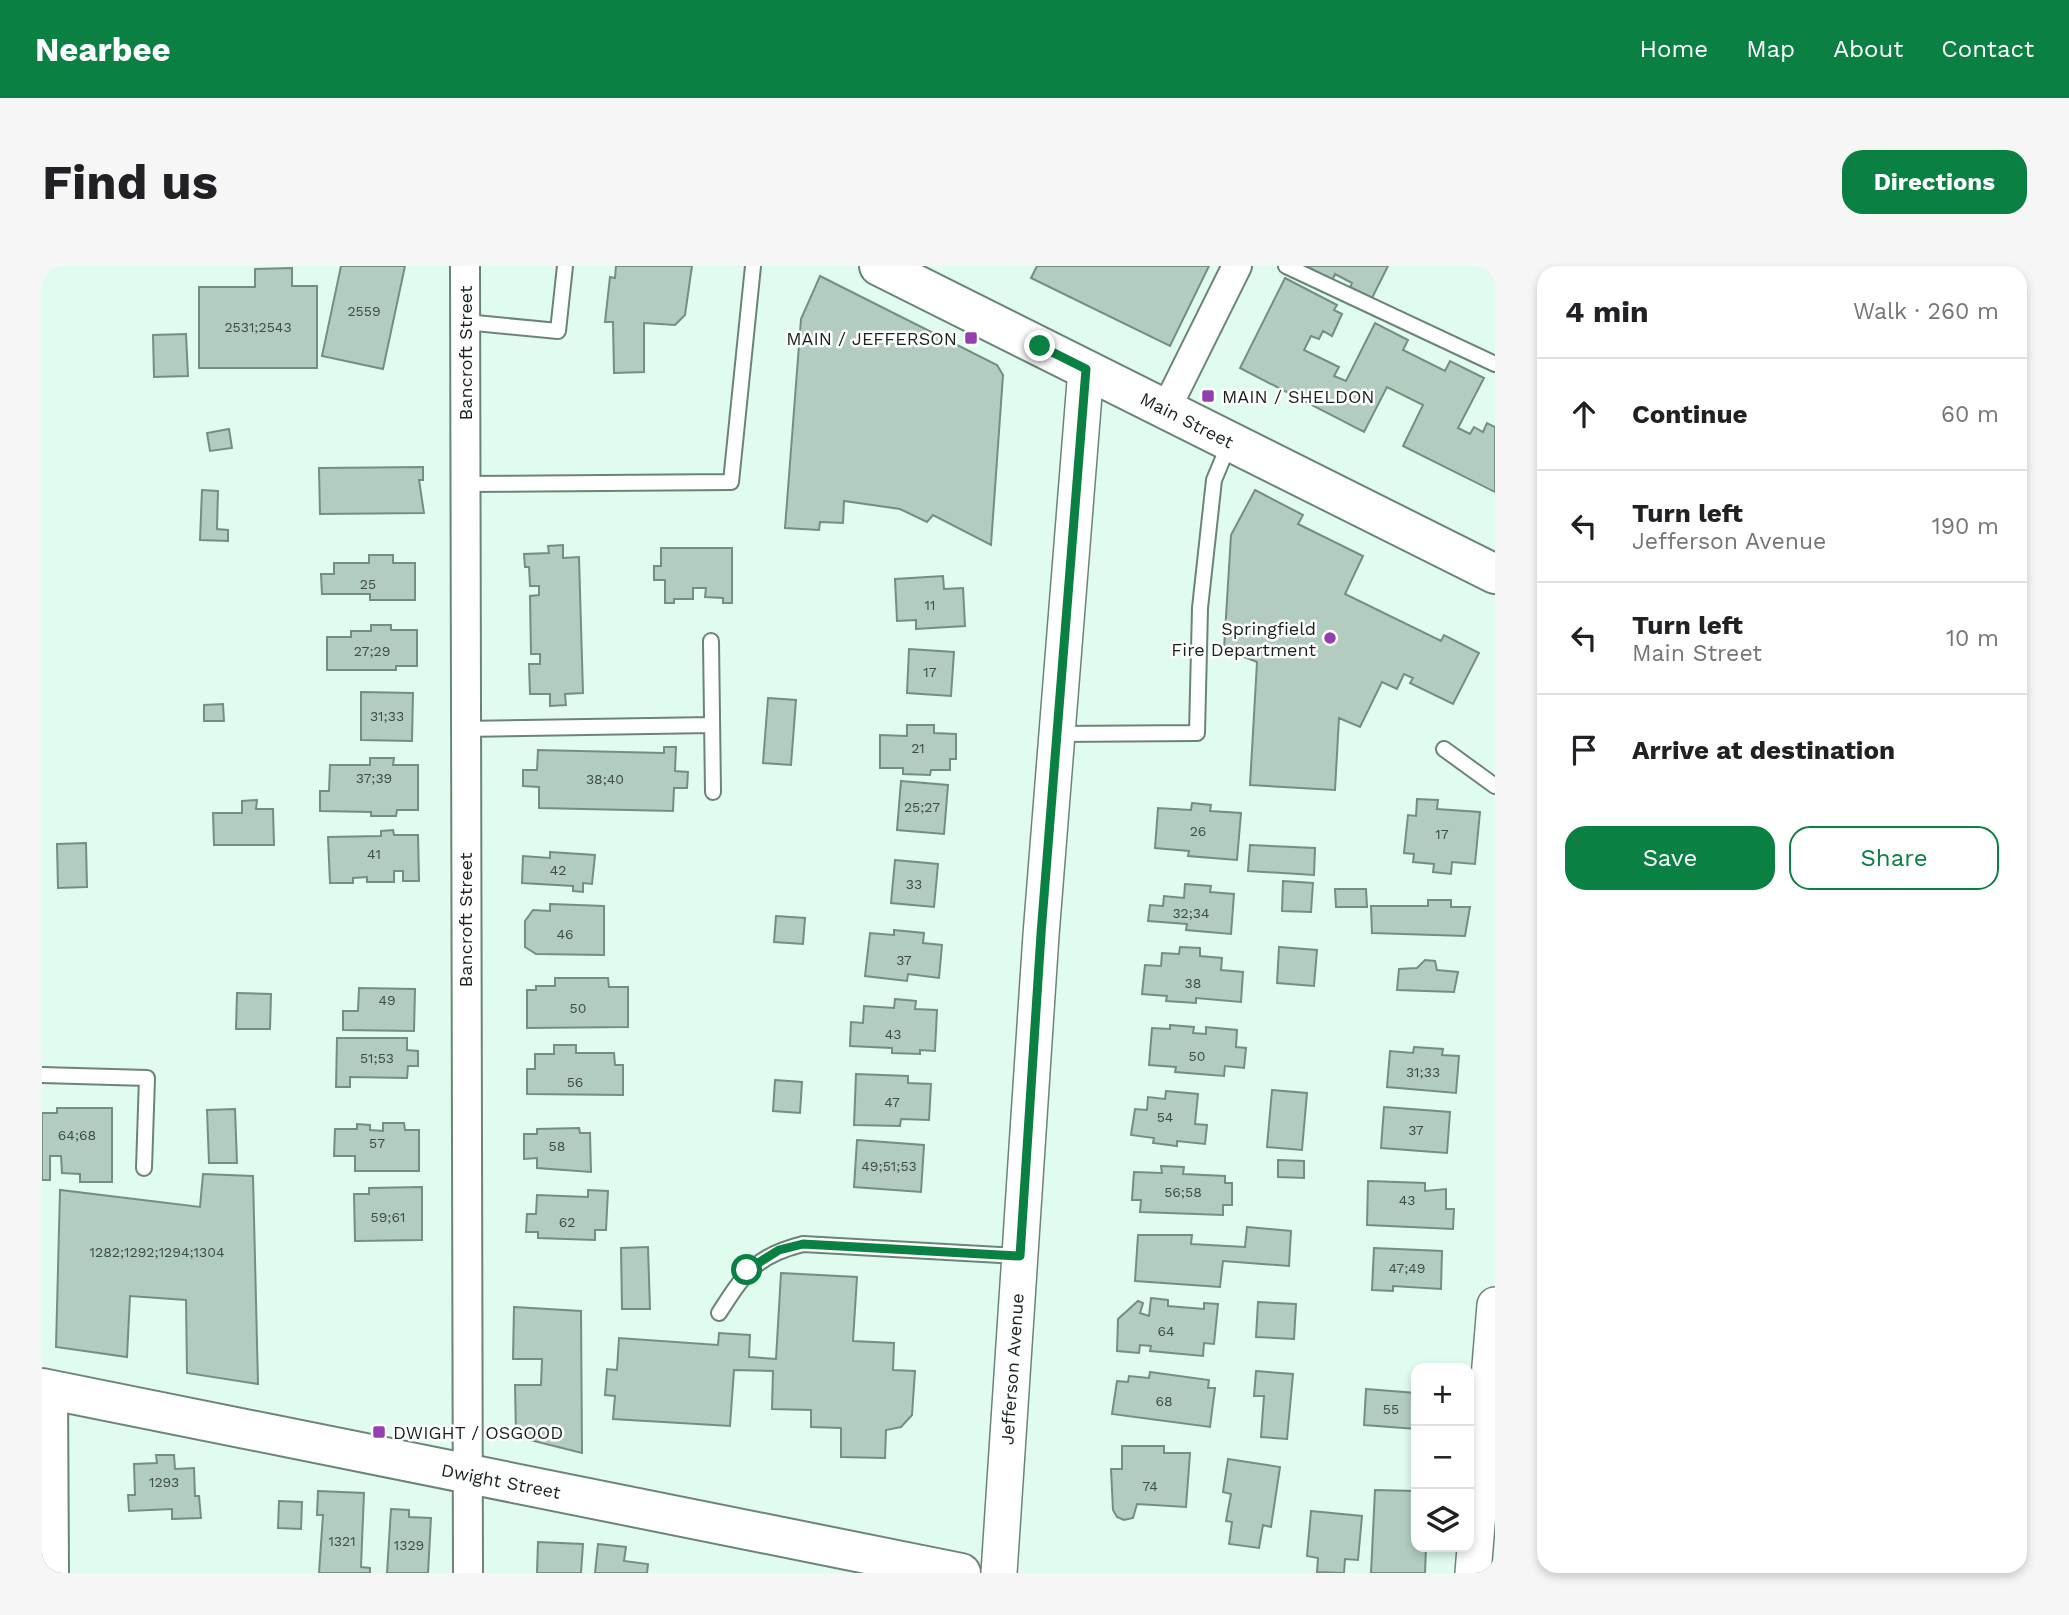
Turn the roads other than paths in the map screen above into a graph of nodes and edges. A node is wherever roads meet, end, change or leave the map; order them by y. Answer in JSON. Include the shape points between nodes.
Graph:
{"nodes":[{"id":1,"x":465,"y":266,"type":"edge"},
{"id":2,"x":565,"y":266,"type":"edge"},
{"id":3,"x":753,"y":266,"type":"edge"},
{"id":4,"x":879,"y":266,"type":"edge"},
{"id":5,"x":1237,"y":266,"type":"edge"},
{"id":6,"x":1286,"y":266,"type":"edge"},
{"id":7,"x":465,"y":322,"type":"junction"},
{"id":8,"x":1495,"y":364,"type":"edge"},
{"id":9,"x":1086,"y":369,"type":"junction"},
{"id":10,"x":1166,"y":409,"type":"junction"},
{"id":11,"x":1230,"y":441,"type":"junction"},
{"id":12,"x":464,"y":484,"type":"junction"},
{"id":13,"x":1495,"y":574,"type":"edge"},
{"id":14,"x":711,"y":641,"type":"dead end"},
{"id":15,"x":712,"y":725,"type":"junction"},
{"id":16,"x":464,"y":729,"type":"junction"},
{"id":17,"x":1057,"y":734,"type":"junction"},
{"id":18,"x":1444,"y":750,"type":"dead end"},
{"id":19,"x":1495,"y":786,"type":"edge"},
{"id":20,"x":713,"y":792,"type":"dead end"},
{"id":21,"x":42,"y":1075,"type":"edge"},
{"id":22,"x":144,"y":1168,"type":"dead end"},
{"id":23,"x":1020,"y":1256,"type":"junction"},
{"id":24,"x":1495,"y":1305,"type":"edge"},
{"id":25,"x":719,"y":1312,"type":"dead end"},
{"id":26,"x":47,"y":1389,"type":"edge"},
{"id":27,"x":468,"y":1475,"type":"junction"},
{"id":28,"x":54,"y":1573,"type":"edge"},
{"id":29,"x":468,"y":1573,"type":"edge"},
{"id":30,"x":961,"y":1573,"type":"edge"},
{"id":31,"x":999,"y":1573,"type":"edge"},
{"id":32,"x":1473,"y":1573,"type":"edge"}],
"edges":[{"from":1,"to":7,"type":"street","name":"Bancroft Street"},
{"from":2,"to":7,"type":"lane","via":[[558,331]]},
{"from":3,"to":12,"type":"lane","via":[[731,482]]},
{"from":4,"to":9,"type":"main road","name":"Main Street"},
{"from":5,"to":10,"type":"street"},
{"from":6,"to":8,"type":"lane"},
{"from":7,"to":12,"type":"street","name":"Bancroft Street"},
{"from":9,"to":10,"type":"main road","name":"Main Street"},
{"from":9,"to":17,"type":"street","name":"Jefferson Avenue"},
{"from":10,"to":11,"type":"main road","name":"Main Street"},
{"from":11,"to":13,"type":"main road","name":"Main Street"},
{"from":11,"to":17,"type":"lane","via":[[1214,480],[1200,608],[1197,733]]},
{"from":12,"to":16,"type":"street","name":"Bancroft Street"},
{"from":14,"to":15,"type":"lane"},
{"from":15,"to":16,"type":"lane"},
{"from":15,"to":20,"type":"lane"},
{"from":16,"to":27,"type":"street","name":"Bancroft Street"},
{"from":17,"to":23,"type":"street","name":"Jefferson Avenue"},
{"from":18,"to":19,"type":"lane"},
{"from":21,"to":22,"type":"lane","via":[[147,1078]]},
{"from":23,"to":25,"type":"lane","via":[[803,1244],[779,1250],[747,1270]]},
{"from":23,"to":31,"type":"street","name":"Jefferson Avenue"},
{"from":24,"to":32,"type":"street"},
{"from":26,"to":27,"type":"main road","name":"Dwight Street"},
{"from":26,"to":28,"type":"street"},
{"from":27,"to":29,"type":"street","name":"Bancroft Street"},
{"from":27,"to":30,"type":"main road","name":"Dwight Street"}]}
